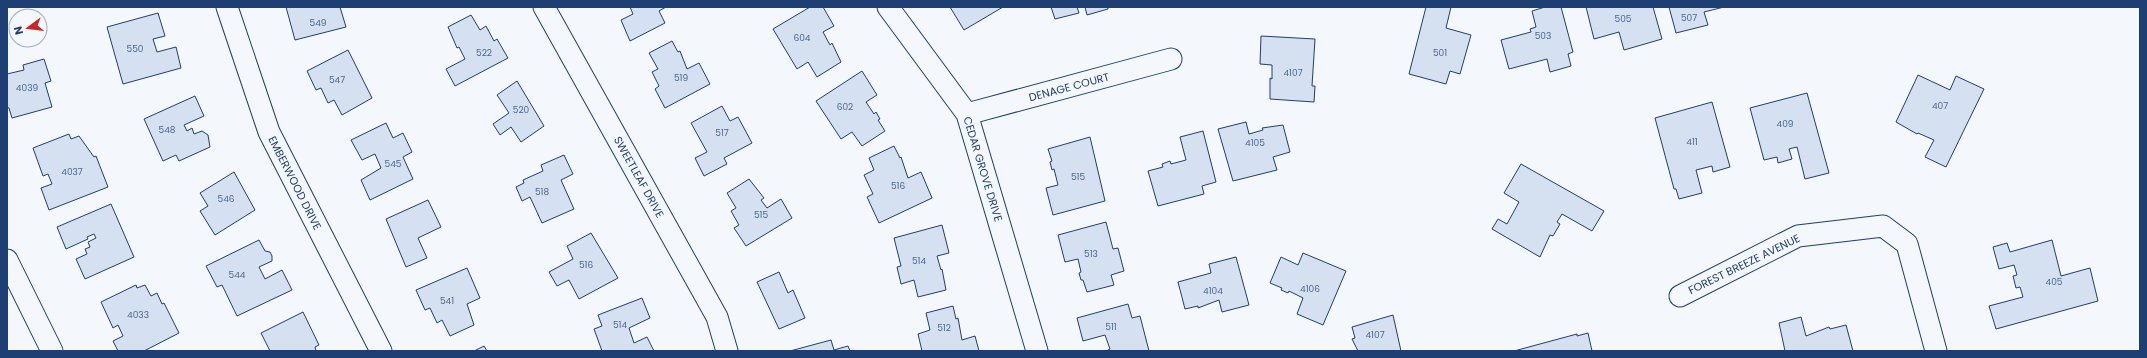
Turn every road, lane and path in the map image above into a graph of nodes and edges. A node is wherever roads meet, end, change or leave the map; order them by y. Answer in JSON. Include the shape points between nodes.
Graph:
{"nodes":[{"id":1,"x":227,"y":7,"type":"edge"},
{"id":2,"x":544,"y":7,"type":"edge"},
{"id":3,"x":888,"y":7,"type":"edge"},
{"id":4,"x":1171,"y":59,"type":"dead end"},
{"id":5,"x":967,"y":114,"type":"junction"},
{"id":6,"x":7,"y":260,"type":"edge"},
{"id":7,"x":1680,"y":296,"type":"dead end"},
{"id":8,"x":52,"y":351,"type":"edge"},
{"id":9,"x":381,"y":351,"type":"edge"},
{"id":10,"x":727,"y":351,"type":"edge"},
{"id":11,"x":1037,"y":351,"type":"edge"},
{"id":12,"x":1936,"y":351,"type":"edge"}],
"edges":[{"from":1,"to":9,"type":"street","name":"EMBERWOOD DRIVE","via":[[268,132]]},
{"from":2,"to":10,"type":"street","name":"SWEETLEAF DRIVE","via":[[717,317]]},
{"from":3,"to":5,"type":"street","name":"CEDAR GROVE DRIVE"},
{"from":4,"to":5,"type":"street","name":"DENAGE COURT"},
{"from":5,"to":11,"type":"street","name":"CEDAR GROVE DRIVE"},
{"from":6,"to":8,"type":"street"},
{"from":7,"to":12,"type":"street","name":"FOREST BREEZE AVENUE","via":[[1798,236],[1882,226],[1907,244]]}]}
